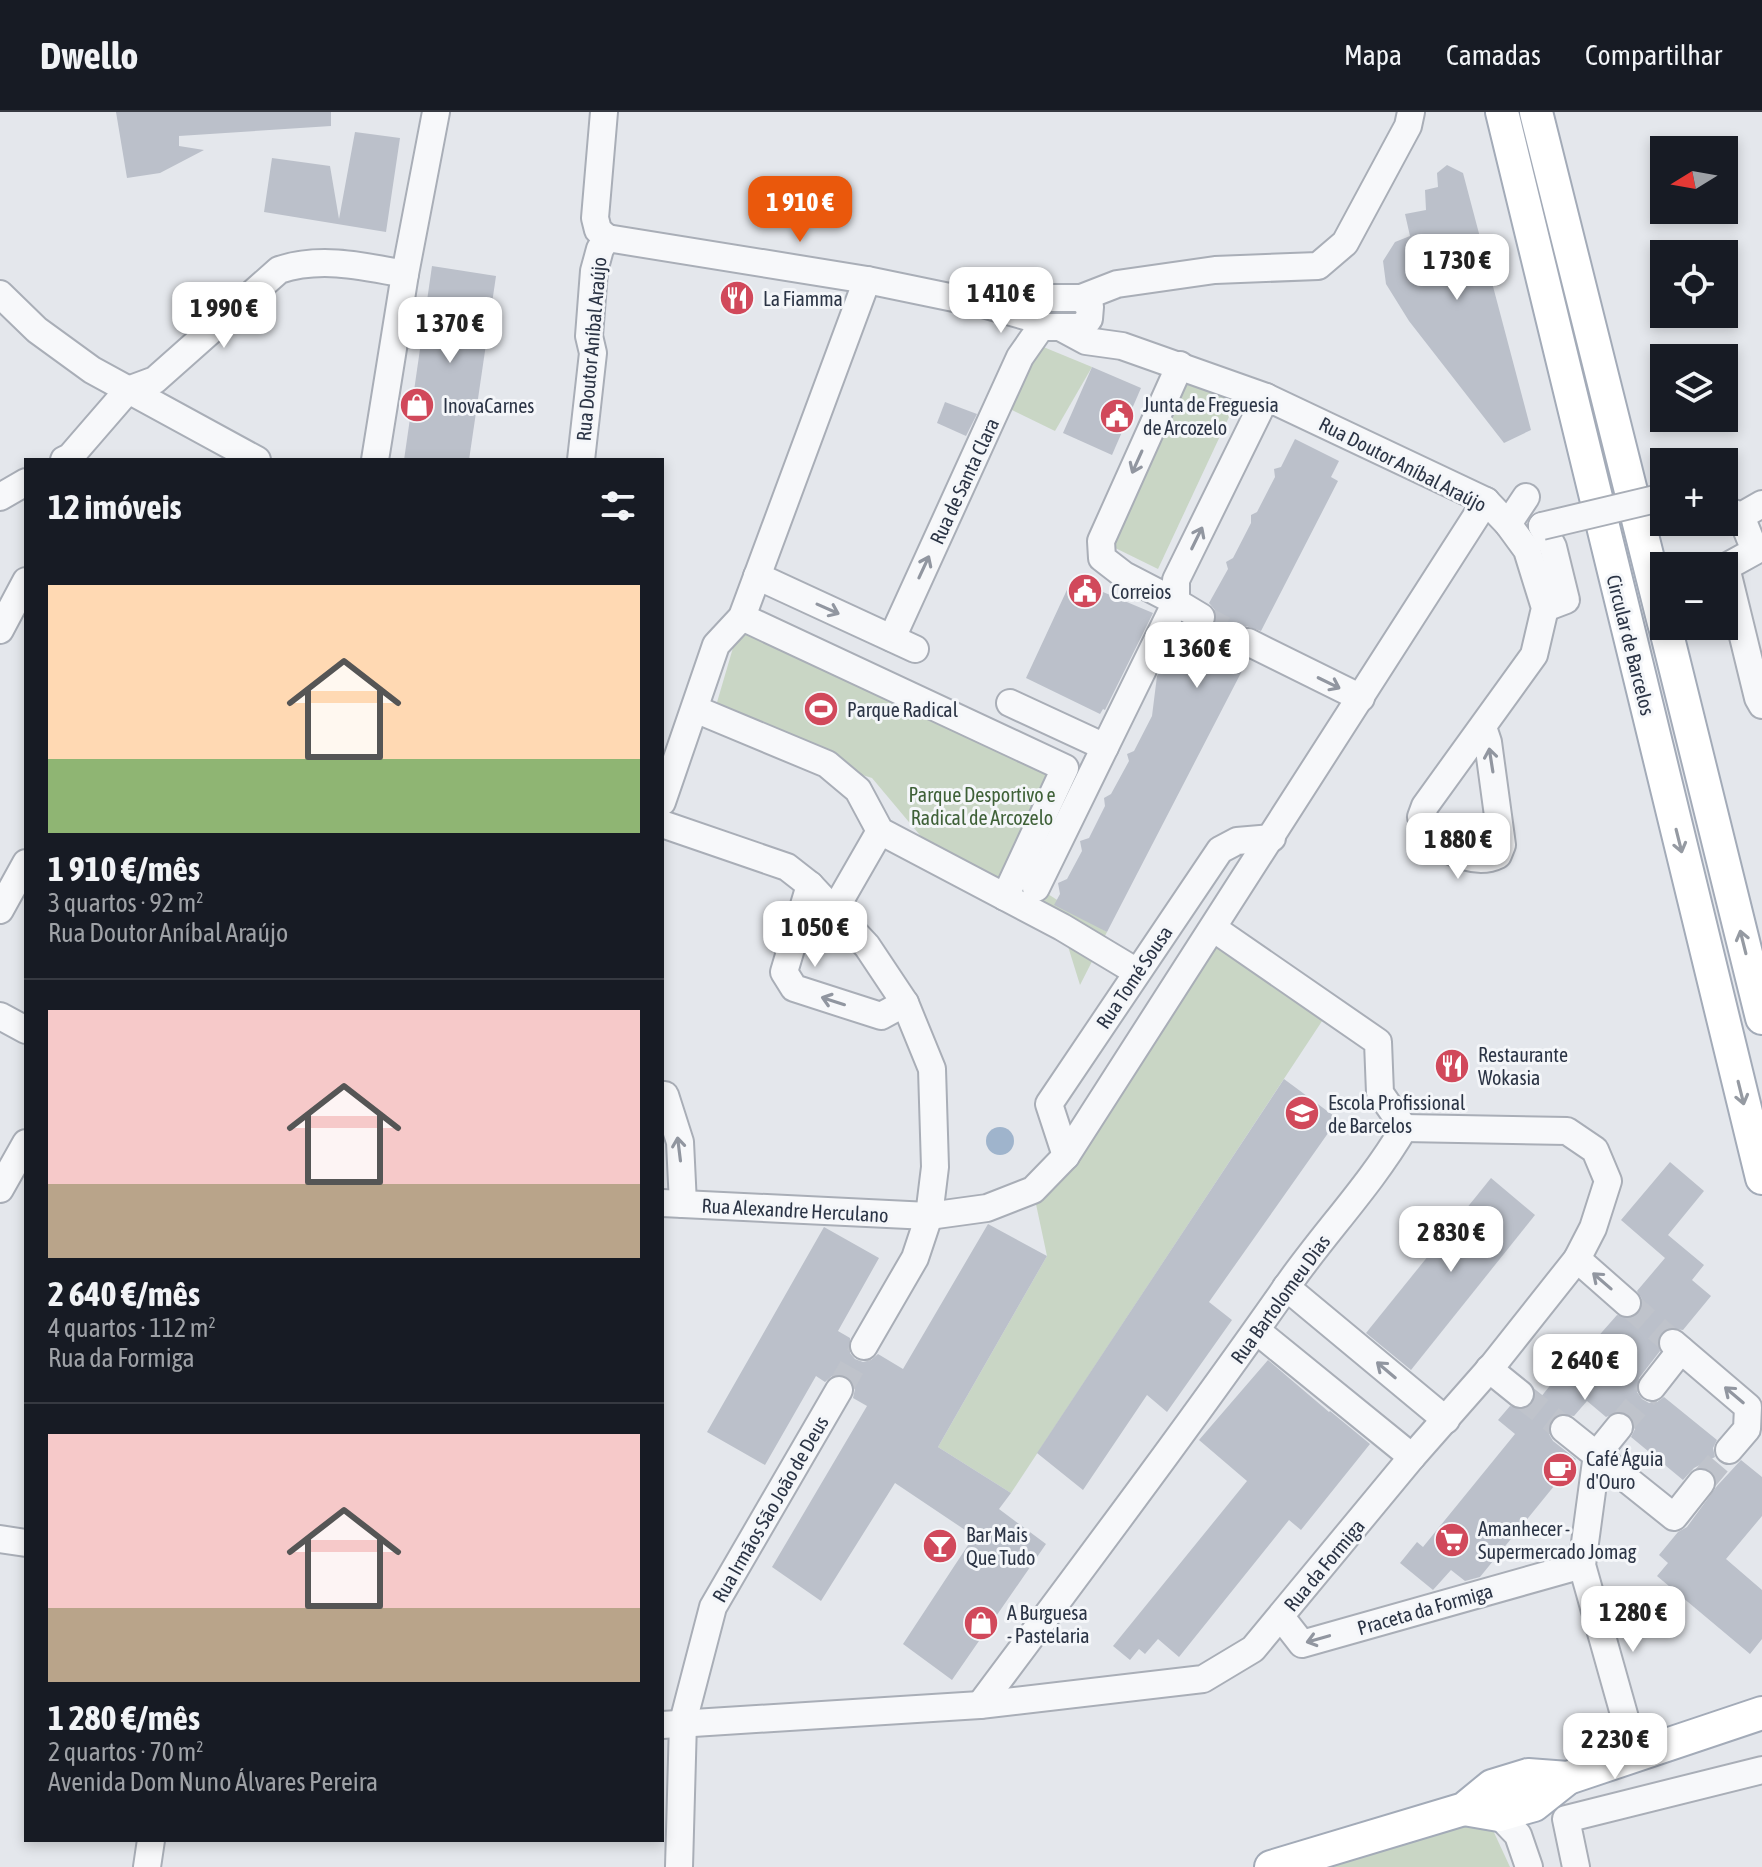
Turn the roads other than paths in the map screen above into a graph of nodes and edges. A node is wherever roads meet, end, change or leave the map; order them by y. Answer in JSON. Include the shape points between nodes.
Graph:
{"nodes":[{"id":1,"x":604,"y":112,"type":"edge"},
{"id":2,"x":1411,"y":112,"type":"edge"},
{"id":3,"x":1479,"y":112,"type":"edge"},
{"id":4,"x":1502,"y":112,"type":"edge"},
{"id":5,"x":1536,"y":112,"type":"edge"},
{"id":6,"x":1556,"y":112,"type":"edge"},
{"id":7,"x":437,"y":113,"type":"edge"},
{"id":8,"x":607,"y":238,"type":"junction"},
{"id":9,"x":405,"y":274,"type":"junction"},
{"id":10,"x":867,"y":280,"type":"junction"},
{"id":11,"x":0,"y":294,"type":"edge"},
{"id":12,"x":1085,"y":308,"type":"junction"},
{"id":13,"x":1042,"y":319,"type":"junction"},
{"id":14,"x":1122,"y":346,"type":"junction"},
{"id":15,"x":1180,"y":365,"type":"junction"},
{"id":16,"x":128,"y":390,"type":"junction"},
{"id":17,"x":1266,"y":397,"type":"junction"},
{"id":18,"x":68,"y":458,"type":"edge"},
{"id":19,"x":92,"y":458,"type":"edge"},
{"id":20,"x":251,"y":458,"type":"edge"},
{"id":21,"x":375,"y":458,"type":"edge"},
{"id":22,"x":581,"y":458,"type":"edge"},
{"id":23,"x":24,"y":483,"type":"edge"},
{"id":24,"x":0,"y":497,"type":"edge"},
{"id":25,"x":1526,"y":497,"type":"dead end"},
{"id":26,"x":1650,"y":500,"type":"edge"},
{"id":27,"x":1486,"y":501,"type":"junction"},
{"id":28,"x":1742,"y":510,"type":"edge"},
{"id":29,"x":1508,"y":524,"type":"junction"},
{"id":30,"x":1666,"y":552,"type":"edge"},
{"id":31,"x":1738,"y":560,"type":"edge"},
{"id":32,"x":1650,"y":569,"type":"edge"},
{"id":33,"x":757,"y":576,"type":"junction"},
{"id":34,"x":24,"y":585,"type":"edge"},
{"id":35,"x":1176,"y":602,"type":"junction"},
{"id":36,"x":1545,"y":608,"type":"junction"},
{"id":37,"x":1738,"y":616,"type":"edge"},
{"id":38,"x":742,"y":617,"type":"junction"},
{"id":39,"x":1201,"y":617,"type":"tunnel mouth"},
{"id":40,"x":0,"y":630,"type":"edge"},
{"id":41,"x":1668,"y":640,"type":"edge"},
{"id":42,"x":1686,"y":640,"type":"edge"},
{"id":43,"x":1248,"y":642,"type":"tunnel mouth"},
{"id":44,"x":1361,"y":698,"type":"junction"},
{"id":45,"x":1010,"y":703,"type":"dead end"},
{"id":46,"x":1762,"y":705,"type":"edge"},
{"id":47,"x":695,"y":709,"type":"junction"},
{"id":48,"x":1483,"y":727,"type":"junction"},
{"id":49,"x":1105,"y":747,"type":"junction"},
{"id":50,"x":1665,"y":783,"type":"junction"},
{"id":51,"x":1706,"y":791,"type":"junction"},
{"id":52,"x":664,"y":796,"type":"edge"},
{"id":53,"x":664,"y":825,"type":"edge"},
{"id":54,"x":880,"y":831,"type":"junction"},
{"id":55,"x":1272,"y":838,"type":"junction"},
{"id":56,"x":24,"y":867,"type":"edge"},
{"id":57,"x":810,"y":885,"type":"junction"},
{"id":58,"x":1036,"y":888,"type":"dead end"},
{"id":59,"x":1005,"y":897,"type":"junction"},
{"id":60,"x":0,"y":910,"type":"edge"},
{"id":61,"x":834,"y":911,"type":"junction"},
{"id":62,"x":1213,"y":928,"type":"junction"},
{"id":63,"x":1137,"y":972,"type":"junction"},
{"id":64,"x":905,"y":1003,"type":"junction"},
{"id":65,"x":0,"y":1016,"type":"edge"},
{"id":66,"x":1762,"y":1018,"type":"edge"},
{"id":67,"x":24,"y":1029,"type":"edge"},
{"id":68,"x":664,"y":1095,"type":"edge"},
{"id":69,"x":1404,"y":1128,"type":"junction"},
{"id":70,"x":24,"y":1147,"type":"edge"},
{"id":71,"x":1066,"y":1156,"type":"junction"},
{"id":72,"x":1762,"y":1178,"type":"edge"},
{"id":73,"x":0,"y":1189,"type":"edge"},
{"id":74,"x":672,"y":1203,"type":"edge"},
{"id":75,"x":929,"y":1216,"type":"junction"},
{"id":76,"x":1577,"y":1259,"type":"junction"},
{"id":77,"x":1286,"y":1287,"type":"junction"},
{"id":78,"x":1627,"y":1303,"type":"tunnel mouth"},
{"id":79,"x":1257,"y":1331,"type":"junction"},
{"id":80,"x":864,"y":1346,"type":"tunnel mouth"},
{"id":81,"x":1489,"y":1369,"type":"junction"},
{"id":82,"x":1652,"y":1387,"type":"tunnel mouth"},
{"id":83,"x":839,"y":1390,"type":"tunnel mouth"},
{"id":84,"x":1520,"y":1394,"type":"tunnel mouth"},
{"id":85,"x":1446,"y":1420,"type":"junction"},
{"id":86,"x":1619,"y":1427,"type":"tunnel mouth"},
{"id":87,"x":1564,"y":1429,"type":"tunnel mouth"},
{"id":88,"x":1729,"y":1450,"type":"tunnel mouth"},
{"id":89,"x":1597,"y":1454,"type":"junction"},
{"id":90,"x":1412,"y":1457,"type":"junction"},
{"id":91,"x":1701,"y":1483,"type":"tunnel mouth"},
{"id":92,"x":1582,"y":1565,"type":"junction"},
{"id":93,"x":1281,"y":1617,"type":"junction"},
{"id":94,"x":980,"y":1705,"type":"junction"},
{"id":95,"x":1762,"y":1713,"type":"edge"},
{"id":96,"x":672,"y":1724,"type":"edge"},
{"id":97,"x":1636,"y":1757,"type":"junction"},
{"id":98,"x":1762,"y":1770,"type":"edge"},
{"id":99,"x":1568,"y":1778,"type":"junction"},
{"id":100,"x":1464,"y":1809,"type":"junction"},
{"id":101,"x":1509,"y":1825,"type":"junction"},
{"id":102,"x":151,"y":1842,"type":"edge"},
{"id":103,"x":147,"y":1867,"type":"edge"},
{"id":104,"x":679,"y":1867,"type":"edge"},
{"id":105,"x":1271,"y":1867,"type":"edge"},
{"id":106,"x":1529,"y":1867,"type":"edge"},
{"id":107,"x":1576,"y":1867,"type":"edge"}],
"edges":[{"from":1,"to":8,"type":"street","via":[[595,218]]},
{"from":2,"to":12,"type":"street","via":[[1345,243],[1318,266],[1215,270],[1117,284]]},
{"from":3,"to":50,"type":"main road","via":[[1619,667]]},
{"from":4,"to":50,"type":"main road","name":"Circular de Barcelos"},
{"from":5,"to":32,"type":"main road","name":"Circular de Barcelos"},
{"from":6,"to":30,"type":"main road"},
{"from":7,"to":9,"type":"street"},
{"from":8,"to":10,"type":"street","name":"Rua Doutor Aníbal Araújo"},
{"from":8,"to":22,"type":"street","name":"Rua Doutor Aníbal Araújo","via":[[594,271],[589,336],[593,353]]},
{"from":9,"to":16,"type":"street","via":[[318,262],[279,270],[155,380]]},
{"from":9,"to":21,"type":"street"},
{"from":10,"to":13,"type":"street","name":"Rua Doutor Aníbal Araújo"},
{"from":10,"to":33,"type":"street"},
{"from":11,"to":16,"type":"street","via":[[37,330]]},
{"from":12,"to":13,"type":"street","name":"Rua Doutor Aníbal Araújo","via":[[1042,298]]},
{"from":12,"to":14,"type":"street","name":"Rua Doutor Aníbal Araújo"},
{"from":13,"to":14,"type":"street","name":"Rua Doutor Aníbal Araújo","via":[[1086,341]]},
{"from":33,"to":13,"type":"street","name":"Rua de Santa Clara","one_way":true,"via":[[903,643],[1020,357]]},
{"from":14,"to":15,"type":"street","name":"Rua Doutor Aníbal Araújo"},
{"from":15,"to":17,"type":"street","name":"Rua Doutor Aníbal Araújo"},
{"from":15,"to":35,"type":"street","one_way":true,"via":[[1101,541],[1102,558]]},
{"from":16,"to":18,"type":"street"},
{"from":16,"to":19,"type":"street"},
{"from":16,"to":20,"type":"street"},
{"from":17,"to":27,"type":"street","name":"Rua Doutor Aníbal Araújo"},
{"from":35,"to":17,"type":"street","one_way":true,"via":[[1176,580]]},
{"from":23,"to":24,"type":"street"},
{"from":25,"to":29,"type":"street"},
{"from":26,"to":36,"type":"street","bridge":true,"via":[[1542,526],[1566,600]]},
{"from":27,"to":29,"type":"street","name":"Rua Doutor Aníbal Araújo"},
{"from":27,"to":44,"type":"street","name":"Rua Tomé Sousa"},
{"from":28,"to":31,"type":"street","via":[[1755,551]]},
{"from":29,"to":36,"type":"street","name":"Rua Doutor Aníbal Araújo","via":[[1527,550]]},
{"from":33,"to":38,"type":"street"},
{"from":34,"to":40,"type":"street"},
{"from":35,"to":39,"type":"street"},
{"from":35,"to":49,"type":"street"},
{"from":36,"to":48,"type":"street","via":[[1534,655]]},
{"from":37,"to":46,"type":"street"},
{"from":38,"to":47,"type":"street","via":[[716,645]]},
{"from":38,"to":59,"type":"street","via":[[1065,768]]},
{"from":41,"to":51,"type":"main road","name":"Circular de Barcelos"},
{"from":42,"to":51,"type":"main road"},
{"from":43,"to":44,"type":"street","one_way":true},
{"from":44,"to":55,"type":"street","name":"Rua Tomé Sousa"},
{"from":45,"to":49,"type":"street"},
{"from":47,"to":52,"type":"street"},
{"from":47,"to":54,"type":"street","via":[[827,764],[858,790]]},
{"from":48,"to":48,"type":"street","one_way":true,"via":[[1437,786],[1421,817],[1433,838],[1470,860],[1488,860],[1502,845]]},
{"from":49,"to":58,"type":"street"},
{"from":50,"to":72,"type":"main road","name":"Circular de Barcelos","one_way":true},
{"from":66,"to":51,"type":"main road","name":"Circular de Barcelos","one_way":true},
{"from":53,"to":57,"type":"street","via":[[787,867]]},
{"from":54,"to":59,"type":"street"},
{"from":54,"to":61,"type":"street"},
{"from":55,"to":62,"type":"street","name":"Rua Tomé Sousa"},
{"from":55,"to":63,"type":"street","name":"Rua Tomé Sousa","via":[[1237,841],[1220,850]]},
{"from":56,"to":60,"type":"street"},
{"from":57,"to":61,"type":"street"},
{"from":64,"to":57,"type":"street","one_way":true,"via":[[881,1016],[794,988],[784,972]]},
{"from":59,"to":63,"type":"street"},
{"from":61,"to":64,"type":"street","via":[[867,946]]},
{"from":62,"to":69,"type":"street","via":[[1378,1042],[1380,1093]]},
{"from":62,"to":71,"type":"street","name":"Rua Tomé Sousa"},
{"from":63,"to":71,"type":"street","name":"Rua Tomé Sousa","via":[[1049,1104]]},
{"from":64,"to":75,"type":"street","via":[[932,1069],[935,1167]]},
{"from":65,"to":67,"type":"street"},
{"from":74,"to":68,"type":"street","one_way":true,"via":[[680,1142]]},
{"from":69,"to":76,"type":"street","name":"Rua da Formiga","via":[[1567,1131],[1595,1150],[1608,1181]]},
{"from":69,"to":77,"type":"street","name":"Rua Bartolomeu Dias","via":[[1386,1159]]},
{"from":70,"to":73,"type":"street"},
{"from":71,"to":75,"type":"street","name":"Rua Tomé Sousa","via":[[1033,1190],[987,1208]]},
{"from":74,"to":75,"type":"street","name":"Rua Alexandre Herculano"},
{"from":75,"to":80,"type":"street","via":[[915,1258]]},
{"from":78,"to":76,"type":"street","one_way":true},
{"from":76,"to":81,"type":"street","name":"Rua da Formiga"},
{"from":77,"to":79,"type":"street","name":"Rua Bartolomeu Dias"},
{"from":85,"to":77,"type":"street","one_way":true},
{"from":79,"to":90,"type":"street"},
{"from":79,"to":94,"type":"street","name":"Rua Bartolomeu Dias"},
{"from":81,"to":84,"type":"street"},
{"from":81,"to":85,"type":"street","name":"Rua da Formiga"},
{"from":88,"to":82,"type":"street","one_way":true,"via":[[1747,1429],[1748,1407],[1677,1346]]},
{"from":83,"to":96,"type":"street","name":"Rua Irmãos São João de Deus","via":[[713,1607]]},
{"from":85,"to":90,"type":"street","name":"Rua da Formiga"},
{"from":86,"to":89,"type":"street"},
{"from":87,"to":89,"type":"street"},
{"from":89,"to":91,"type":"street","via":[[1674,1517]]},
{"from":89,"to":92,"type":"street"},
{"from":90,"to":93,"type":"street","name":"Rua da Formiga"},
{"from":92,"to":93,"type":"street","name":"Praceta da Formiga","one_way":true,"via":[[1302,1644]]},
{"from":92,"to":97,"type":"street"},
{"from":93,"to":94,"type":"street","name":"Rua da Formiga","via":[[1253,1649],[1203,1679]]},
{"from":94,"to":96,"type":"street","name":"Rua da Formiga"},
{"from":95,"to":97,"type":"main road"},
{"from":96,"to":104,"type":"street","name":"Rua Irmãos São João de Deus"},
{"from":97,"to":99,"type":"main road"},
{"from":98,"to":107,"type":"street","via":[[1566,1819]]},
{"from":99,"to":100,"type":"main road","via":[[1528,1775],[1492,1786]]},
{"from":99,"to":101,"type":"main road"},
{"from":100,"to":101,"type":"main road"},
{"from":100,"to":105,"type":"main road"},
{"from":101,"to":106,"type":"street"},
{"from":102,"to":103,"type":"street"}]}
